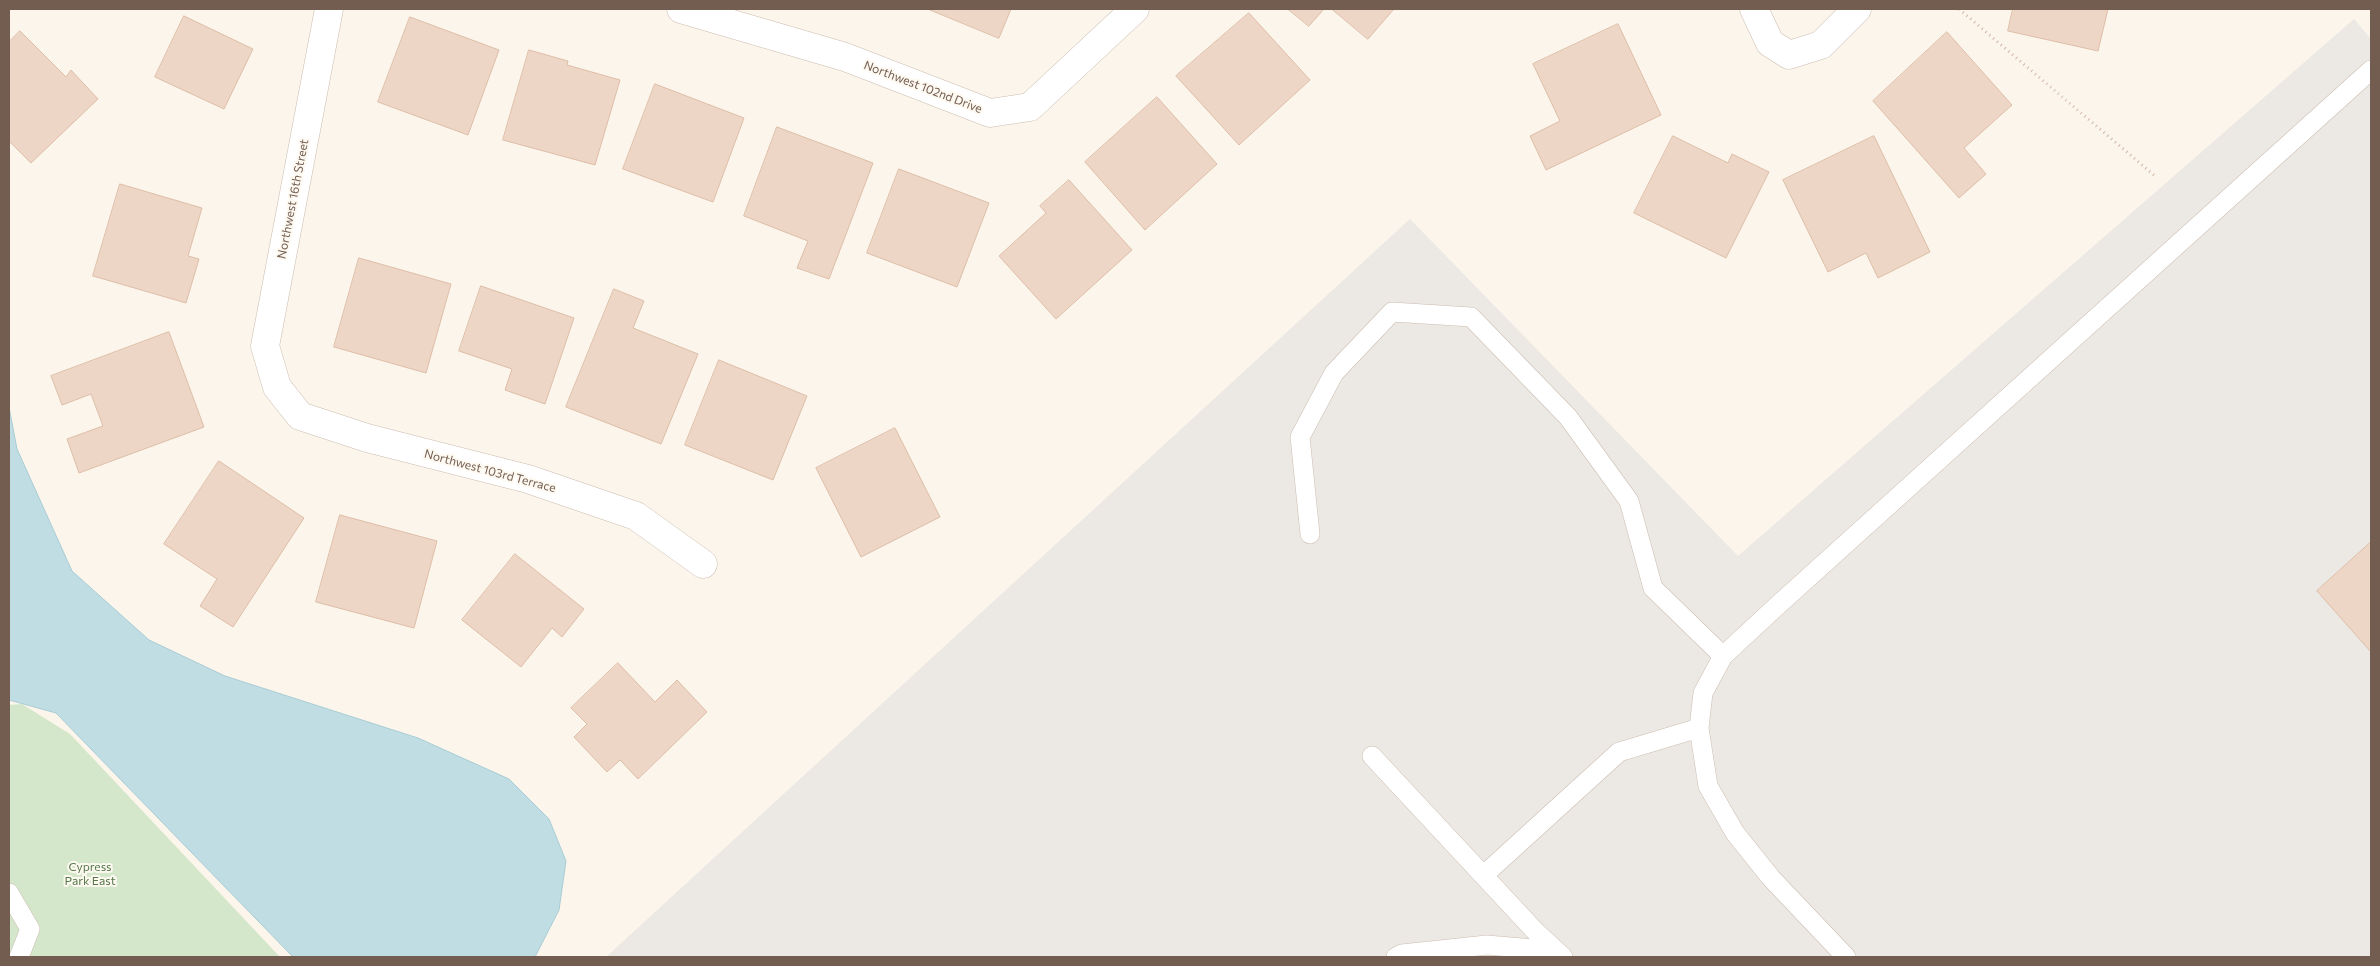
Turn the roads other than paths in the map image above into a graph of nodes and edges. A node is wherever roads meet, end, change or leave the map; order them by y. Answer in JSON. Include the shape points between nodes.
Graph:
{"nodes":[{"id":1,"x":329,"y":9,"type":"edge"},
{"id":2,"x":681,"y":9,"type":"edge"},
{"id":3,"x":1135,"y":9,"type":"edge"},
{"id":4,"x":1754,"y":9,"type":"edge"},
{"id":5,"x":1857,"y":9,"type":"edge"},
{"id":6,"x":2371,"y":70,"type":"edge"},
{"id":7,"x":277,"y":387,"type":"joint"},
{"id":8,"x":1310,"y":534,"type":"dead end"},
{"id":9,"x":703,"y":564,"type":"dead end"},
{"id":10,"x":1723,"y":656,"type":"junction"},
{"id":11,"x":1698,"y":728,"type":"junction"},
{"id":12,"x":1372,"y":756,"type":"dead end"},
{"id":13,"x":1485,"y":874,"type":"junction"},
{"id":14,"x":9,"y":893,"type":"edge"},
{"id":15,"x":1560,"y":954,"type":"edge"},
{"id":16,"x":1839,"y":955,"type":"edge"},
{"id":17,"x":19,"y":957,"type":"edge"},
{"id":18,"x":1396,"y":957,"type":"edge"}],
"edges":[{"from":1,"to":7,"type":"street","name":"Northwest 16th Street","via":[[265,346]]},
{"from":2,"to":3,"type":"street","name":"Northwest 102nd Drive","via":[[845,57],[990,113],[1030,107]]},
{"from":4,"to":5,"type":"street","via":[[1770,43],[1789,55],[1821,44]]},
{"from":6,"to":10,"type":"lane"},
{"from":7,"to":9,"type":"street","name":"Northwest 103rd Terrace","via":[[300,416],[367,438],[528,478],[636,516]]},
{"from":8,"to":10,"type":"lane","via":[[1300,437],[1334,373],[1392,312],[1471,317],[1568,417],[1629,501],[1653,588]]},
{"from":10,"to":11,"type":"lane","via":[[1703,693]]},
{"from":11,"to":13,"type":"lane","via":[[1619,752]]},
{"from":11,"to":16,"type":"lane","via":[[1708,786],[1734,834]]},
{"from":12,"to":13,"type":"lane"},
{"from":13,"to":15,"type":"lane"},
{"from":14,"to":17,"type":"lane","via":[[30,929]]},
{"from":15,"to":18,"type":"lane","via":[[1487,946]]}]}
